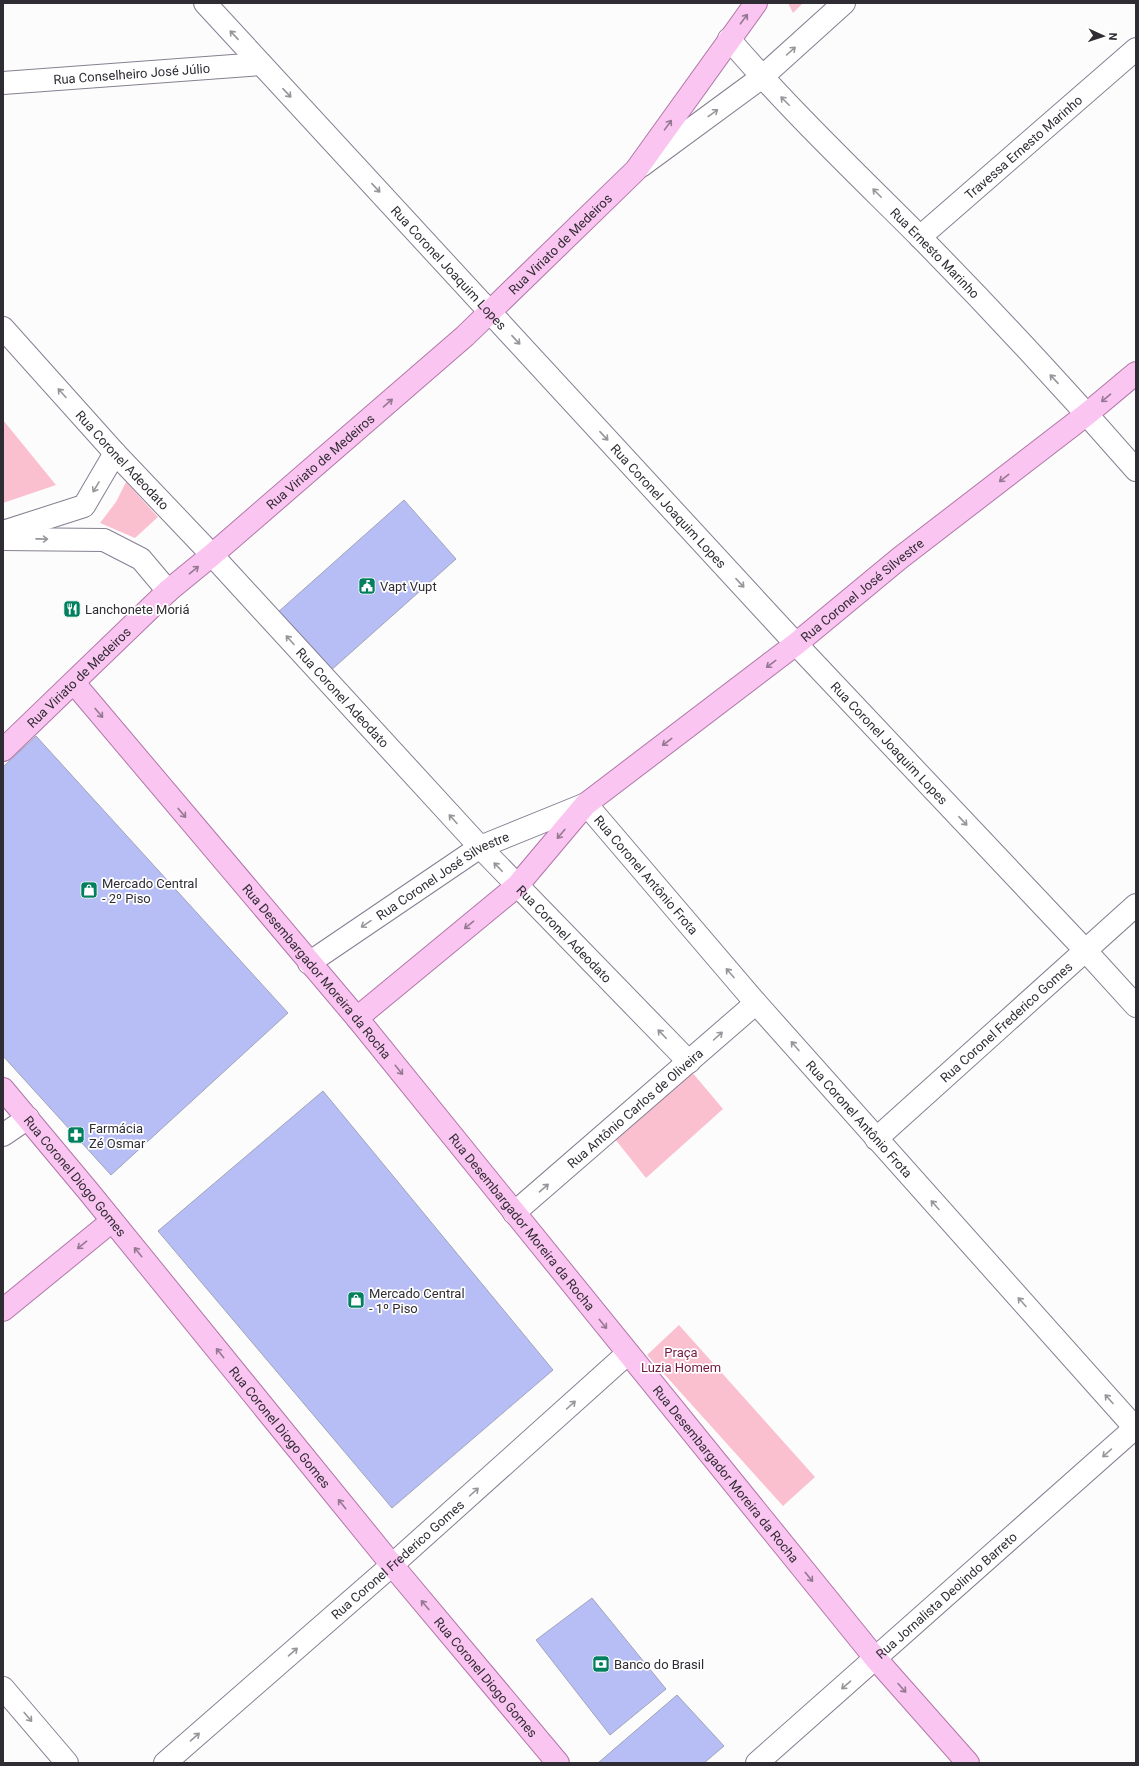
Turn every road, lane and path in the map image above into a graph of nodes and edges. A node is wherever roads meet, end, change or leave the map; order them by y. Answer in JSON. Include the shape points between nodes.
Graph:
{"nodes":[{"id":1,"x":204,"y":3,"type":"edge"},
{"id":2,"x":756,"y":3,"type":"edge"},
{"id":3,"x":844,"y":3,"type":"edge"},
{"id":4,"x":729,"y":39,"type":"junction"},
{"id":5,"x":1131,"y":53,"type":"edge"},
{"id":6,"x":261,"y":64,"type":"junction"},
{"id":7,"x":762,"y":77,"type":"junction"},
{"id":8,"x":3,"y":84,"type":"edge"},
{"id":9,"x":636,"y":170,"type":"junction"},
{"id":10,"x":920,"y":237,"type":"junction"},
{"id":11,"x":490,"y":312,"type":"junction"},
{"id":12,"x":3,"y":328,"type":"edge"},
{"id":13,"x":1136,"y":373,"type":"edge"},
{"id":14,"x":1087,"y":414,"type":"junction"},
{"id":15,"x":115,"y":453,"type":"junction"},
{"id":16,"x":1136,"y":470,"type":"edge"},
{"id":17,"x":3,"y":532,"type":"edge"},
{"id":18,"x":3,"y":539,"type":"edge"},
{"id":19,"x":212,"y":555,"type":"junction"},
{"id":20,"x":168,"y":592,"type":"junction"},
{"id":21,"x":796,"y":644,"type":"junction"},
{"id":22,"x":74,"y":683,"type":"junction"},
{"id":23,"x":3,"y":750,"type":"edge"},
{"id":24,"x":586,"y":804,"type":"junction"},
{"id":25,"x":480,"y":847,"type":"junction"},
{"id":26,"x":517,"y":886,"type":"junction"},
{"id":27,"x":1136,"y":905,"type":"edge"},
{"id":28,"x":1085,"y":950,"type":"junction"},
{"id":29,"x":309,"y":963,"type":"junction"},
{"id":30,"x":756,"y":1002,"type":"junction"},
{"id":31,"x":1136,"y":1006,"type":"edge"},
{"id":32,"x":357,"y":1018,"type":"junction"},
{"id":33,"x":689,"y":1062,"type":"junction"},
{"id":34,"x":3,"y":1089,"type":"edge"},
{"id":35,"x":28,"y":1118,"type":"junction"},
{"id":36,"x":3,"y":1135,"type":"edge"},
{"id":37,"x":876,"y":1139,"type":"junction"},
{"id":38,"x":514,"y":1213,"type":"junction"},
{"id":39,"x":112,"y":1221,"type":"junction"},
{"id":40,"x":3,"y":1310,"type":"edge"},
{"id":41,"x":627,"y":1354,"type":"junction"},
{"id":42,"x":1136,"y":1428,"type":"edge"},
{"id":43,"x":392,"y":1566,"type":"junction"},
{"id":44,"x":876,"y":1659,"type":"junction"},
{"id":45,"x":3,"y":1688,"type":"edge"},
{"id":46,"x":67,"y":1763,"type":"edge"},
{"id":47,"x":165,"y":1763,"type":"edge"},
{"id":48,"x":558,"y":1763,"type":"edge"},
{"id":49,"x":757,"y":1763,"type":"edge"},
{"id":50,"x":968,"y":1763,"type":"edge"}],
"edges":[{"from":6,"to":1,"type":"street","name":"Rua Coronel Joaquim Lopes","one_way":true},
{"from":4,"to":2,"type":"main road","name":"Rua Viriato de Medeiros","one_way":true},
{"from":7,"to":3,"type":"street","name":"Rua Viriato de Medeiros","one_way":true},
{"from":4,"to":7,"type":"street","name":"Rua Ernesto Marinho"},
{"from":9,"to":4,"type":"main road","name":"Rua Viriato de Medeiros","one_way":true},
{"from":5,"to":10,"type":"street","name":"Travessa Ernesto Marinho"},
{"from":6,"to":8,"type":"street","name":"Rua Conselheiro José Júlio"},
{"from":6,"to":11,"type":"street","name":"Rua Coronel Joaquim Lopes","one_way":true},
{"from":9,"to":7,"type":"street","name":"Rua Viriato de Medeiros","one_way":true},
{"from":10,"to":7,"type":"street","name":"Rua Ernesto Marinho","one_way":true},
{"from":9,"to":11,"type":"main road","name":"Rua Viriato de Medeiros"},
{"from":14,"to":10,"type":"street","name":"Rua Ernesto Marinho","one_way":true},
{"from":19,"to":11,"type":"main road","name":"Rua Viriato de Medeiros","one_way":true},
{"from":11,"to":21,"type":"street","name":"Rua Coronel Joaquim Lopes","one_way":true},
{"from":15,"to":12,"type":"street","name":"Rua Coronel Adeodato","one_way":true},
{"from":13,"to":14,"type":"main road","name":"Rua Coronel José Silvestre","one_way":true},
{"from":14,"to":16,"type":"street","name":"Rua Ernesto Marinho"},
{"from":14,"to":21,"type":"main road","name":"Rua Coronel José Silvestre","one_way":true,"via":[[900,558]]},
{"from":15,"to":17,"type":"street","one_way":true,"via":[[84,506]]},
{"from":15,"to":19,"type":"street","name":"Rua Coronel Adeodato"},
{"from":18,"to":20,"type":"street","one_way":true,"via":[[104,540],[141,559]]},
{"from":20,"to":19,"type":"main road","name":"Rua Viriato de Medeiros","one_way":true},
{"from":25,"to":19,"type":"street","name":"Rua Coronel Adeodato","one_way":true},
{"from":20,"to":22,"type":"main road","name":"Rua Viriato de Medeiros"},
{"from":21,"to":24,"type":"main road","name":"Rua Coronel José Silvestre","one_way":true},
{"from":21,"to":28,"type":"street","name":"Rua Coronel Joaquim Lopes","one_way":true},
{"from":22,"to":23,"type":"main road","name":"Rua Viriato de Medeiros"},
{"from":22,"to":29,"type":"main road","name":"Rua Desembargador Moreira da Rocha","one_way":true},
{"from":24,"to":25,"type":"street","name":"Rua Coronel José Silvestre"},
{"from":24,"to":26,"type":"main road","name":"Rua Coronel José Silvestre","one_way":true},
{"from":30,"to":24,"type":"street","name":"Rua Coronel Antônio Frota","one_way":true},
{"from":26,"to":25,"type":"street","name":"Rua Coronel Adeodato","one_way":true},
{"from":25,"to":29,"type":"street","name":"Rua Coronel José Silvestre","one_way":true},
{"from":26,"to":32,"type":"main road","name":"Rua Coronel José Silvestre","one_way":true},
{"from":33,"to":26,"type":"street","name":"Rua Coronel Adeodato","one_way":true},
{"from":27,"to":28,"type":"street","name":"Rua Coronel Frederico Gomes"},
{"from":28,"to":31,"type":"street","name":"Rua Coronel Joaquim Lopes"},
{"from":28,"to":37,"type":"street","name":"Rua Coronel Frederico Gomes"},
{"from":29,"to":32,"type":"main road","name":"Rua Desembargador Moreira da Rocha"},
{"from":33,"to":30,"type":"street","name":"Rua Antônio Carlos de Oliveira","one_way":true},
{"from":37,"to":30,"type":"street","name":"Rua Coronel Antônio Frota","one_way":true},
{"from":32,"to":38,"type":"main road","name":"Rua Desembargador Moreira da Rocha","one_way":true},
{"from":38,"to":33,"type":"street","name":"Rua Antônio Carlos de Oliveira","one_way":true},
{"from":34,"to":35,"type":"main road","name":"Rua Coronel Diogo Gomes"},
{"from":35,"to":36,"type":"street"},
{"from":35,"to":39,"type":"main road","name":"Rua Coronel Diogo Gomes"},
{"from":42,"to":37,"type":"street","name":"Rua Coronel Antônio Frota","one_way":true},
{"from":38,"to":41,"type":"main road","name":"Rua Desembargador Moreira da Rocha","one_way":true},
{"from":39,"to":40,"type":"main road","one_way":true},
{"from":43,"to":39,"type":"main road","name":"Rua Coronel Diogo Gomes","one_way":true},
{"from":43,"to":41,"type":"street","name":"Rua Coronel Frederico Gomes","one_way":true},
{"from":41,"to":44,"type":"main road","name":"Rua Desembargador Moreira da Rocha","one_way":true},
{"from":42,"to":44,"type":"street","name":"Rua Jornalista Deolindo Barreto","one_way":true},
{"from":47,"to":43,"type":"street","name":"Rua Coronel Frederico Gomes","one_way":true},
{"from":48,"to":43,"type":"main road","name":"Rua Coronel Diogo Gomes","one_way":true},
{"from":44,"to":49,"type":"street","name":"Rua Jornalista Deolindo Barreto","one_way":true},
{"from":44,"to":50,"type":"main road","name":"Rua Desembargador Moreira da Rocha","one_way":true},
{"from":45,"to":46,"type":"street","one_way":true}]}
